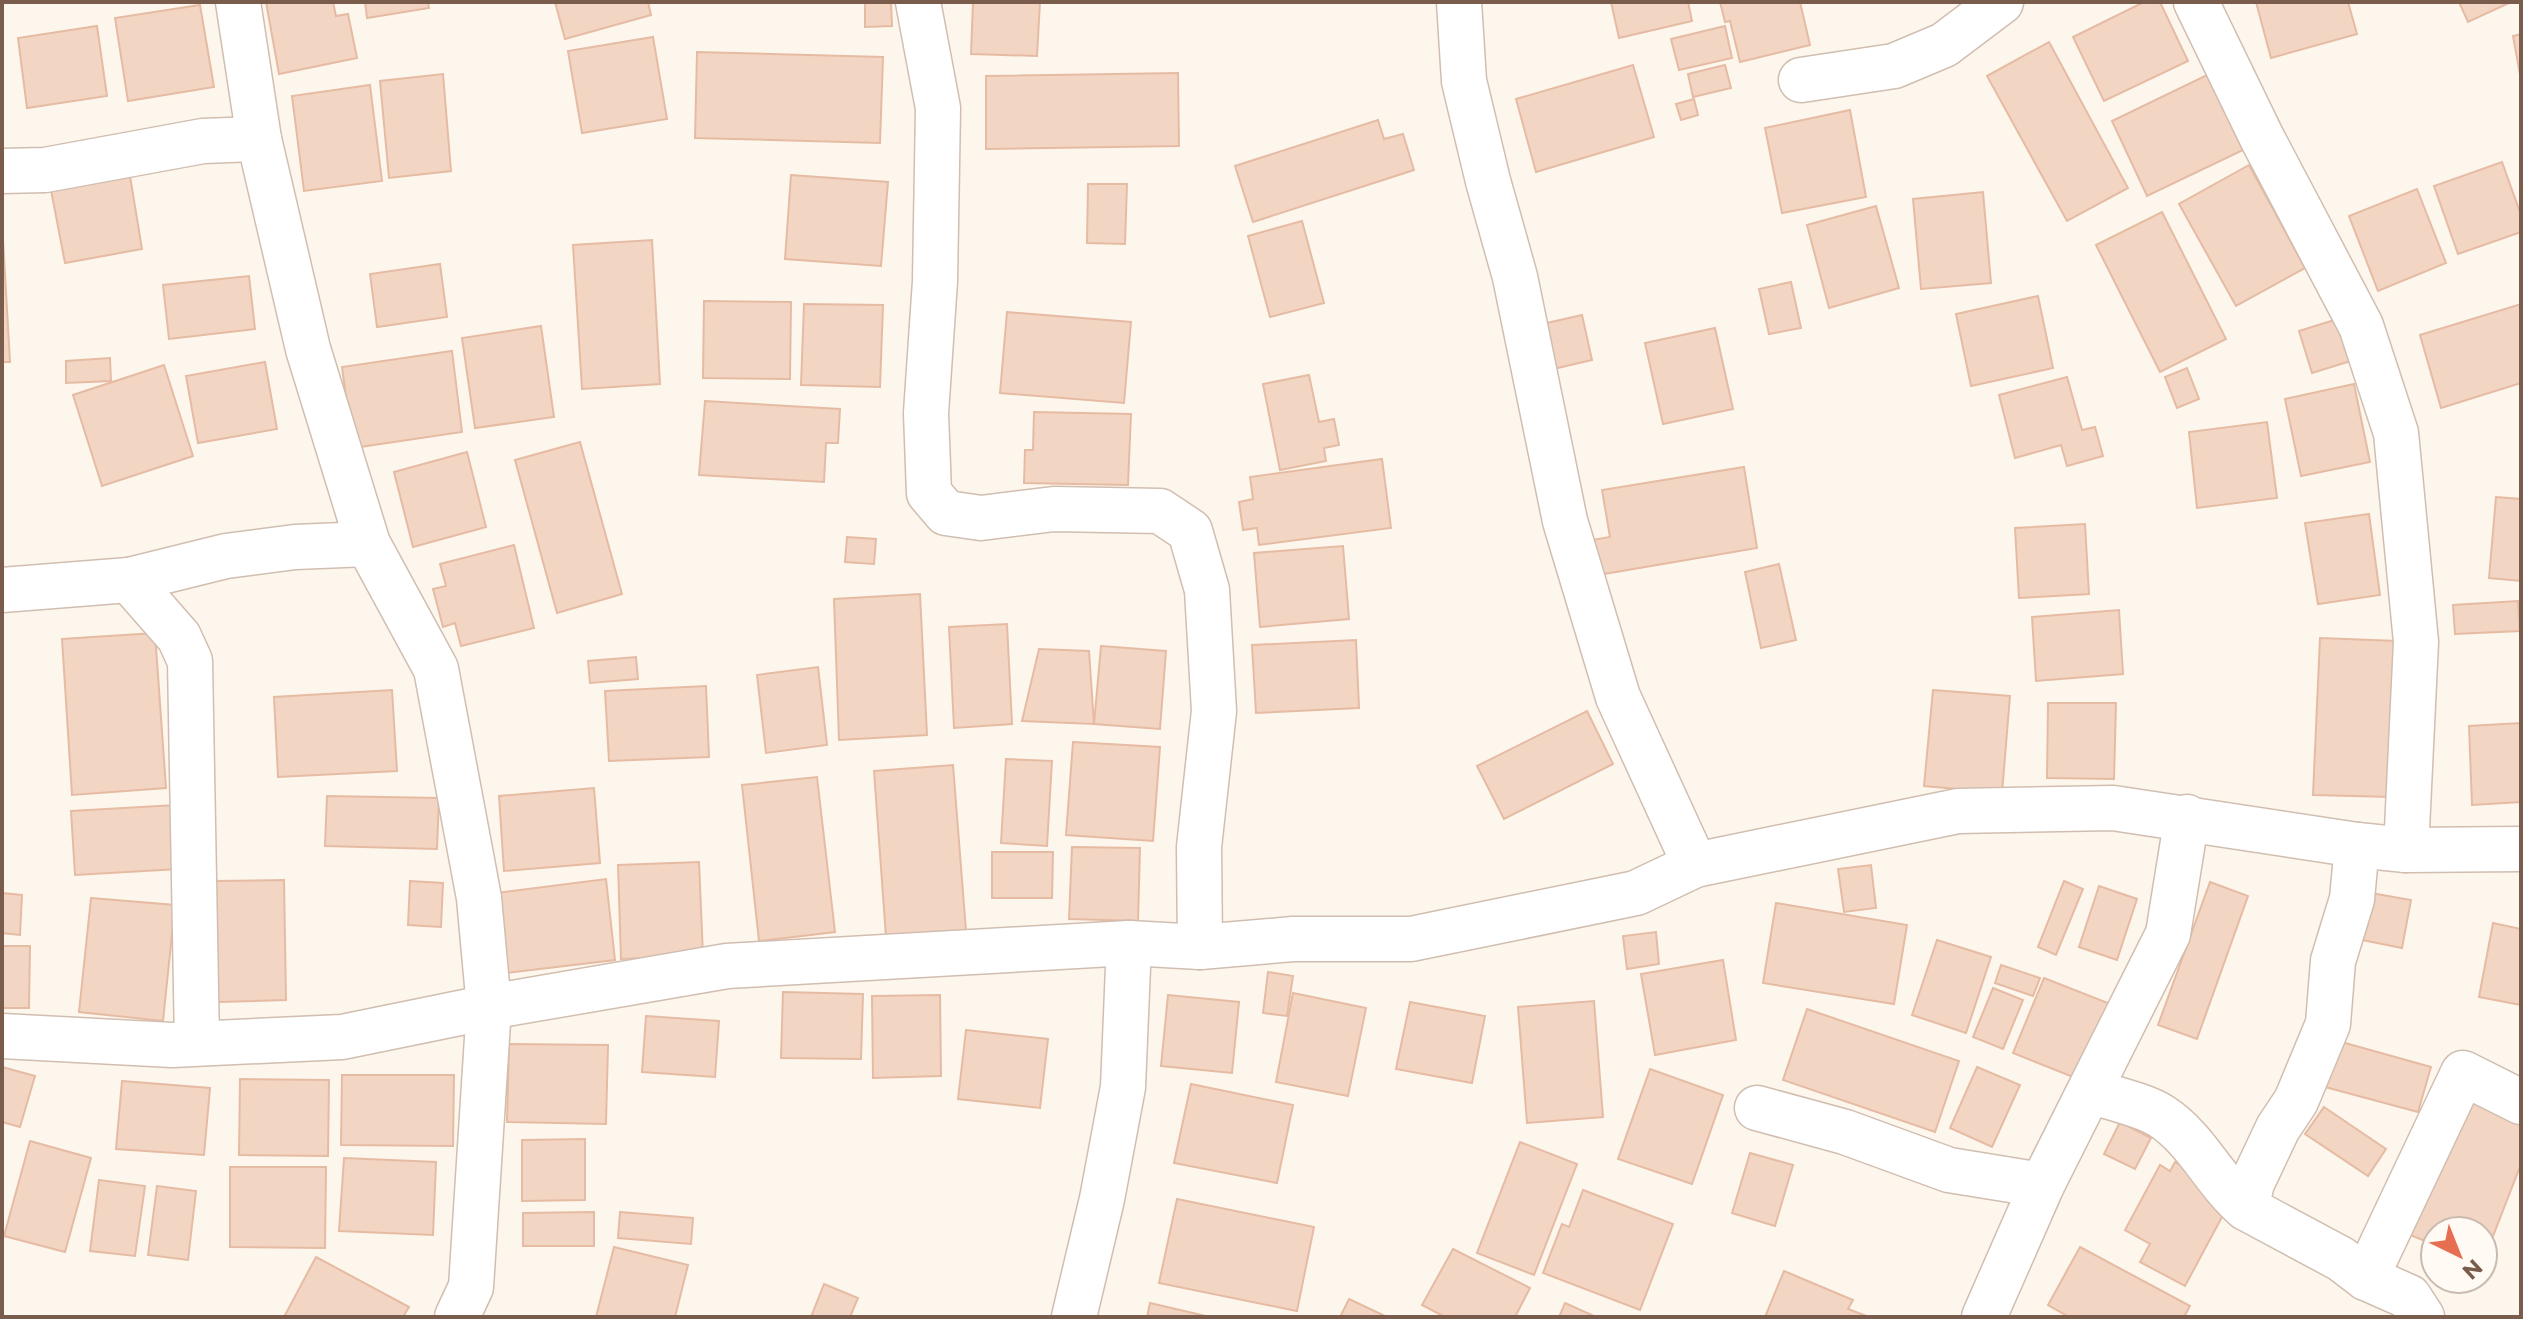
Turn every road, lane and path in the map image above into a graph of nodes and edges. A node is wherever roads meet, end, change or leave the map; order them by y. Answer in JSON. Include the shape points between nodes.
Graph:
{"nodes":[{"id":1,"x":238,"y":2,"type":"edge"},
{"id":2,"x":918,"y":2,"type":"edge"},
{"id":3,"x":1459,"y":2,"type":"edge"},
{"id":4,"x":2001,"y":2,"type":"edge"},
{"id":5,"x":2196,"y":2,"type":"edge"},
{"id":6,"x":1801,"y":80,"type":"dead end"},
{"id":7,"x":259,"y":139,"type":"junction"},
{"id":8,"x":2,"y":171,"type":"edge"},
{"id":9,"x":368,"y":544,"type":"junction"},
{"id":10,"x":129,"y":580,"type":"junction"},
{"id":11,"x":2,"y":590,"type":"edge"},
{"id":12,"x":2187,"y":817,"type":"junction"},
{"id":13,"x":2357,"y":845,"type":"junction"},
{"id":14,"x":2521,"y":849,"type":"edge"},
{"id":15,"x":2406,"y":850,"type":"junction"},
{"id":16,"x":1695,"y":865,"type":"junction"},
{"id":17,"x":1129,"y":943,"type":"junction"},
{"id":18,"x":1200,"y":947,"type":"junction"},
{"id":19,"x":489,"y":1007,"type":"junction"},
{"id":20,"x":2,"y":1036,"type":"edge"},
{"id":21,"x":197,"y":1043,"type":"junction"},
{"id":22,"x":2090,"y":1091,"type":"junction"},
{"id":23,"x":2521,"y":1102,"type":"edge"},
{"id":24,"x":1757,"y":1108,"type":"dead end"},
{"id":25,"x":2042,"y":1185,"type":"junction"},
{"id":26,"x":2246,"y":1208,"type":"junction"},
{"id":27,"x":2366,"y":1278,"type":"junction"},
{"id":28,"x":468,"y":1307,"type":"edge"},
{"id":29,"x":2410,"y":1310,"type":"edge"},
{"id":30,"x":1074,"y":1317,"type":"edge"},
{"id":31,"x":1984,"y":1317,"type":"edge"}],
"edges":[{"from":1,"to":7,"type":"street"},
{"from":2,"to":18,"type":"street","via":[[938,108],[926,413],[929,493],[946,513],[981,518],[1054,509],[1160,511],[1190,531],[1207,590],[1214,711],[1199,847]]},
{"from":3,"to":16,"type":"street","via":[[1464,81],[1515,277],[1565,521],[1618,697]]},
{"from":4,"to":6,"type":"street","via":[[1944,45],[1894,66]]},
{"from":5,"to":15,"type":"street","via":[[2361,326],[2396,433],[2416,642]]},
{"from":7,"to":8,"type":"street","via":[[203,141],[45,170]]},
{"from":7,"to":9,"type":"street","via":[[308,349]]},
{"from":9,"to":10,"type":"street","via":[[226,556]]},
{"from":9,"to":19,"type":"street","via":[[436,669],[479,898]]},
{"from":10,"to":11,"type":"street"},
{"from":10,"to":21,"type":"street","via":[[179,637],[190,661]]},
{"from":12,"to":13,"type":"street"},
{"from":12,"to":16,"type":"street","via":[[2113,808],[1958,811]]},
{"from":12,"to":22,"type":"street","via":[[2168,934]]},
{"from":13,"to":15,"type":"street"},
{"from":13,"to":26,"type":"street","via":[[2352,899],[2333,961],[2328,1024],[2296,1101],[2252,1183]]},
{"from":14,"to":15,"type":"street"},
{"from":16,"to":18,"type":"street","via":[[1636,893],[1411,939],[1293,939]]},
{"from":17,"to":18,"type":"street"},
{"from":17,"to":19,"type":"street","via":[[727,966]]},
{"from":17,"to":30,"type":"street","via":[[1123,1087]]},
{"from":19,"to":21,"type":"street","via":[[342,1037]]},
{"from":19,"to":28,"type":"street"},
{"from":20,"to":21,"type":"street"},
{"from":22,"to":25,"type":"street"},
{"from":22,"to":26,"type":"street","via":[[2160,1115]]},
{"from":23,"to":27,"type":"street","via":[[2463,1073]]},
{"from":24,"to":25,"type":"street","via":[[1845,1132],[1949,1170]]},
{"from":25,"to":31,"type":"street"},
{"from":26,"to":27,"type":"street"},
{"from":27,"to":29,"type":"street"}]}
